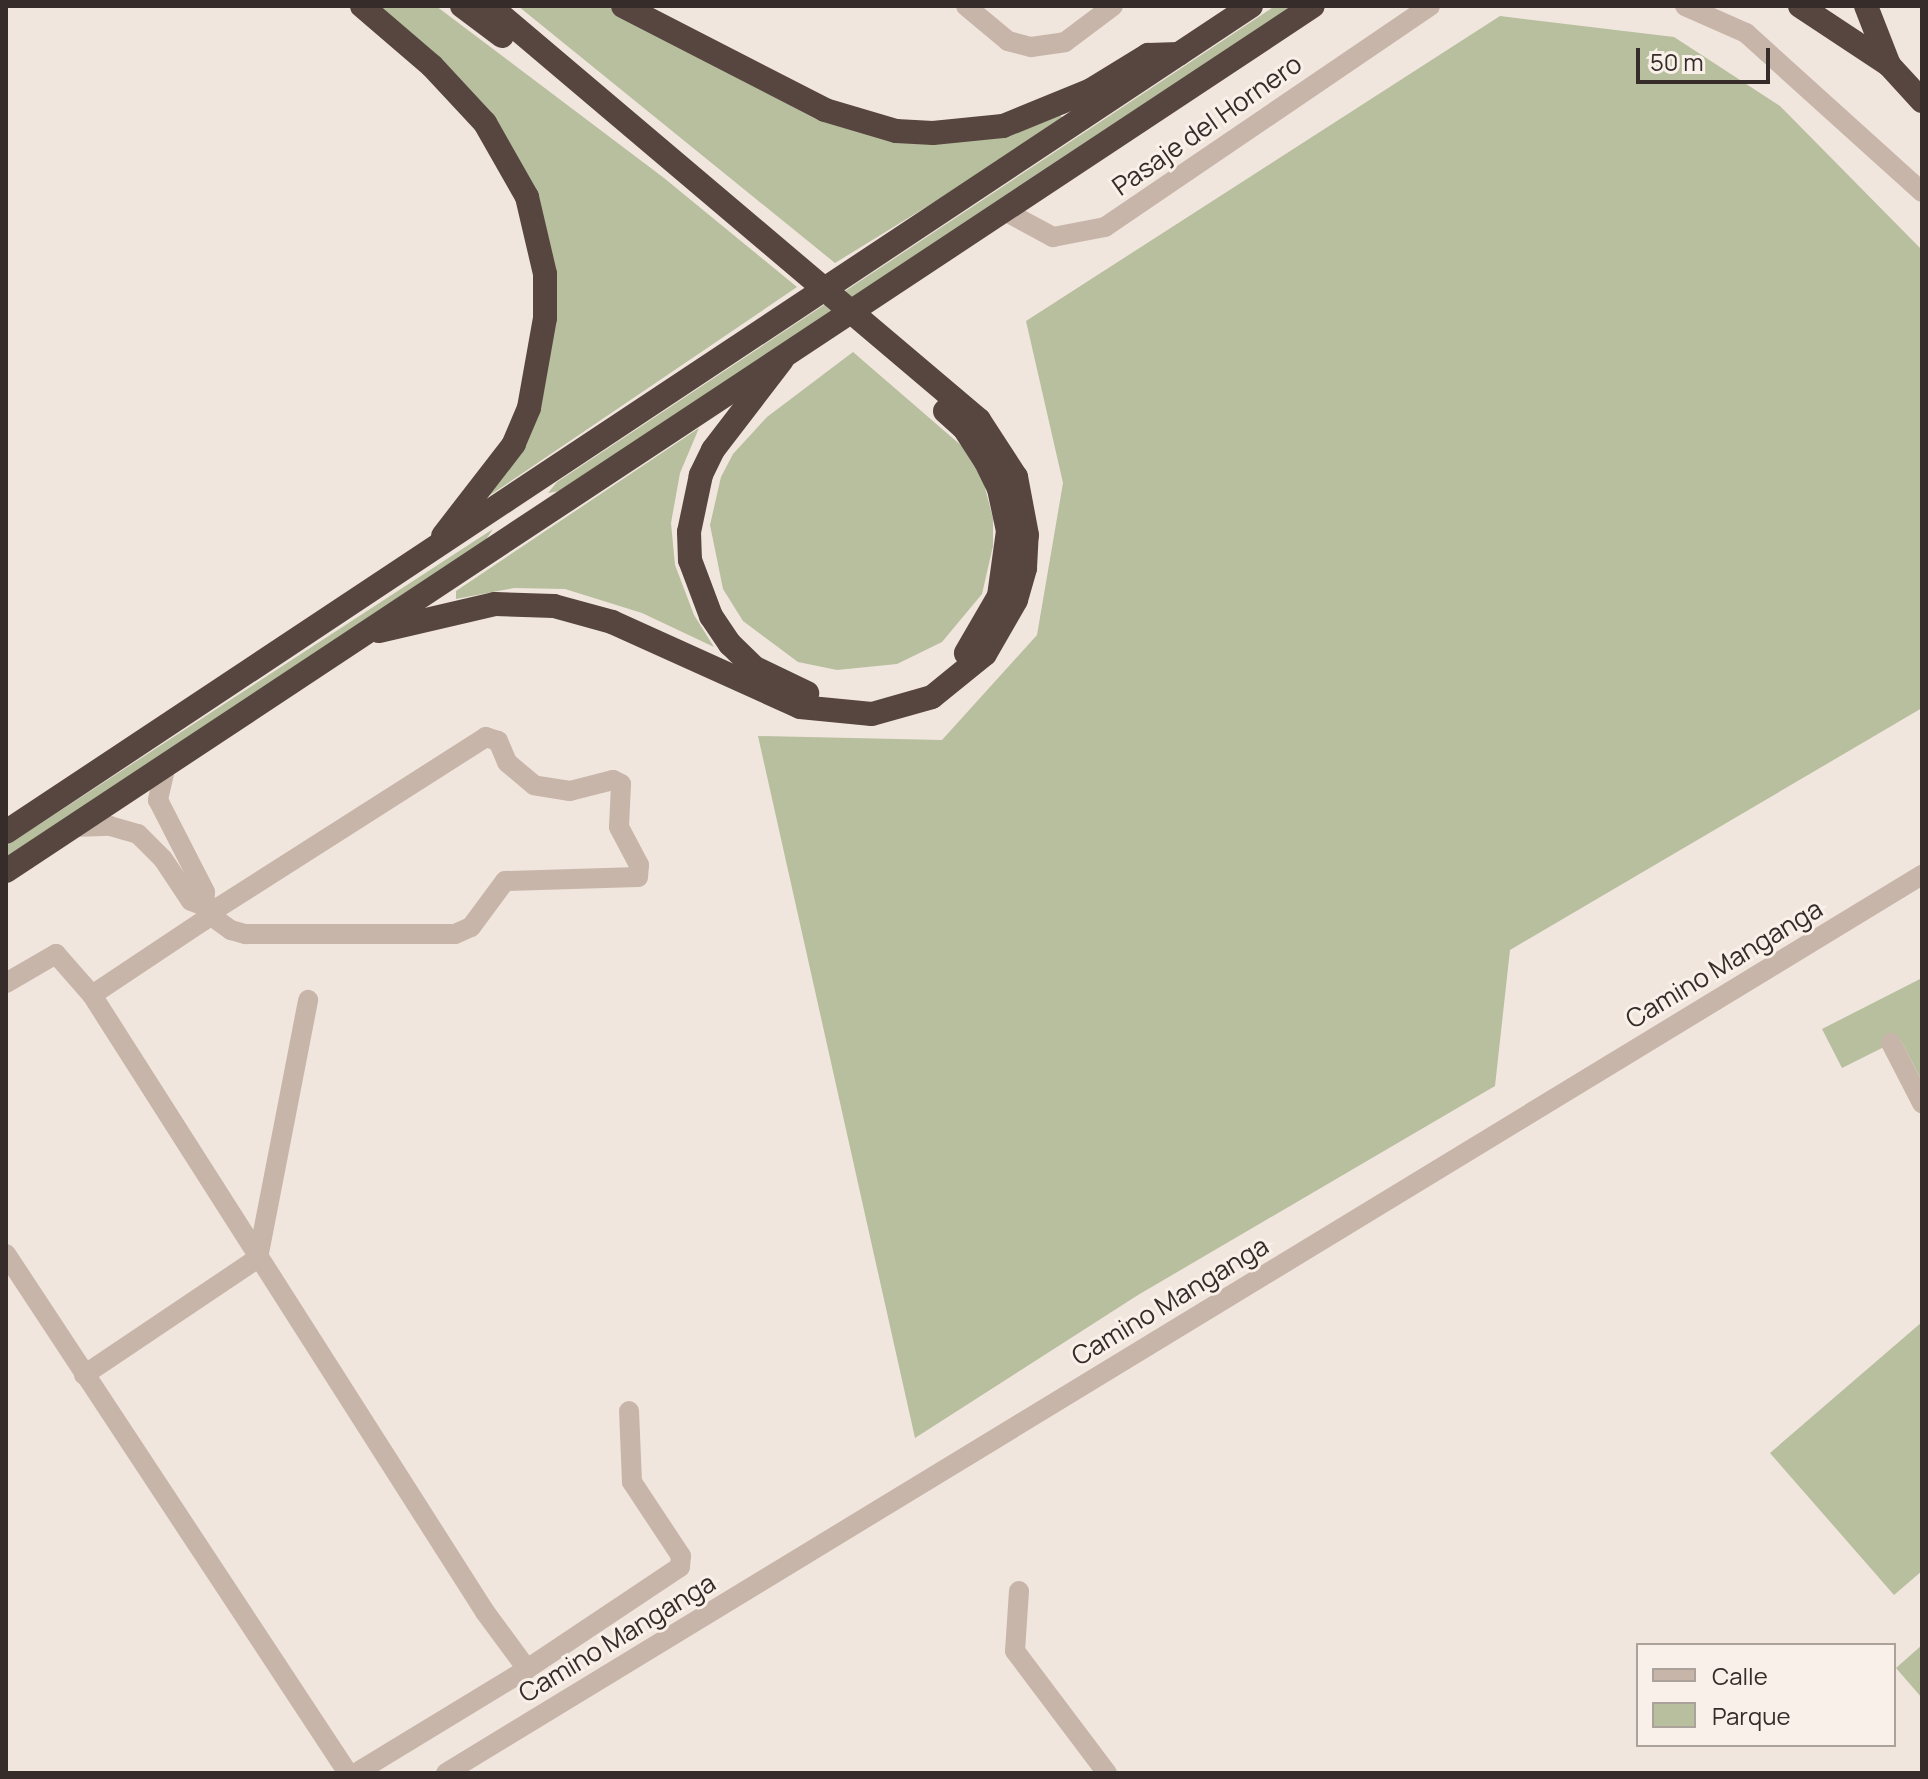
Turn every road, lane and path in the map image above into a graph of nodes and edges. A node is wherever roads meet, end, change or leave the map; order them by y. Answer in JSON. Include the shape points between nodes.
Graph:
{"nodes":[{"id":1,"x":362,"y":6,"type":"edge"},
{"id":2,"x":462,"y":6,"type":"edge"},
{"id":3,"x":490,"y":6,"type":"edge"},
{"id":4,"x":623,"y":6,"type":"edge"},
{"id":5,"x":966,"y":6,"type":"edge"},
{"id":6,"x":1113,"y":6,"type":"edge"},
{"id":7,"x":1251,"y":6,"type":"edge"},
{"id":8,"x":1313,"y":6,"type":"edge"},
{"id":9,"x":1430,"y":6,"type":"edge"},
{"id":10,"x":1685,"y":6,"type":"edge"},
{"id":11,"x":1800,"y":6,"type":"edge"},
{"id":12,"x":1866,"y":6,"type":"edge"},
{"id":13,"x":1182,"y":54,"type":"junction"},
{"id":14,"x":1889,"y":65,"type":"junction"},
{"id":15,"x":1922,"y":101,"type":"edge"},
{"id":16,"x":629,"y":131,"type":"junction"},
{"id":17,"x":1922,"y":192,"type":"edge"},
{"id":18,"x":1003,"y":210,"type":"junction"},
{"id":19,"x":786,"y":354,"type":"junction"},
{"id":20,"x":993,"y":456,"type":"junction"},
{"id":21,"x":521,"y":492,"type":"junction"},
{"id":22,"x":539,"y":518,"type":"junction"},
{"id":23,"x":434,"y":548,"type":"junction"},
{"id":24,"x":358,"y":636,"type":"junction"},
{"id":25,"x":166,"y":765,"type":"junction"},
{"id":26,"x":73,"y":827,"type":"junction"},
{"id":27,"x":6,"y":832,"type":"edge"},
{"id":28,"x":6,"y":871,"type":"edge"},
{"id":29,"x":1922,"y":875,"type":"edge"},
{"id":30,"x":207,"y":910,"type":"junction"},
{"id":31,"x":6,"y":983,"type":"edge"},
{"id":32,"x":92,"y":995,"type":"junction"},
{"id":33,"x":308,"y":1000,"type":"dead end"},
{"id":34,"x":1891,"y":1043,"type":"dead end"},
{"id":35,"x":1922,"y":1103,"type":"edge"},
{"id":36,"x":6,"y":1254,"type":"edge"},
{"id":37,"x":258,"y":1258,"type":"junction"},
{"id":38,"x":84,"y":1375,"type":"junction"},
{"id":39,"x":629,"y":1411,"type":"dead end"},
{"id":40,"x":1019,"y":1591,"type":"dead end"},
{"id":41,"x":527,"y":1669,"type":"junction"},
{"id":42,"x":348,"y":1773,"type":"edge"},
{"id":43,"x":356,"y":1773,"type":"edge"},
{"id":44,"x":446,"y":1773,"type":"edge"},
{"id":45,"x":1107,"y":1773,"type":"edge"}],
"edges":[{"from":1,"to":23,"type":"highway","via":[[432,66],[485,123],[527,197],[545,274],[539,359],[514,444]]},
{"from":2,"to":16,"type":"highway"},
{"from":3,"to":16,"type":"highway"},
{"from":4,"to":13,"type":"highway","via":[[825,110],[896,131],[1003,126],[1091,90],[1148,55]]},
{"from":5,"to":6,"type":"street","via":[[1008,41],[1031,47],[1065,42]]},
{"from":7,"to":13,"type":"highway"},
{"from":8,"to":18,"type":"highway"},
{"from":9,"to":18,"type":"street","name":"Pasaje del Hornero","via":[[1105,227],[1053,237]]},
{"from":10,"to":17,"type":"street","via":[[1746,33]]},
{"from":11,"to":14,"type":"highway"},
{"from":12,"to":14,"type":"highway","via":[[1882,36]]},
{"from":13,"to":21,"type":"highway"},
{"from":14,"to":15,"type":"highway"},
{"from":16,"to":20,"type":"highway"},
{"from":18,"to":19,"type":"highway"},
{"from":19,"to":20,"type":"highway","via":[[768,385],[713,450],[701,475],[689,532],[697,585],[711,616],[730,644],[781,683],[814,696],[858,701],[902,694],[942,676],[974,645],[999,596],[1006,565],[1008,531]]},
{"from":19,"to":22,"type":"highway"},
{"from":20,"to":24,"type":"highway","via":[[1016,477],[1027,535],[1016,600],[985,654],[932,697],[900,708],[834,714],[800,707],[612,622],[554,606],[495,604]]},
{"from":21,"to":22,"type":"street"},
{"from":21,"to":23,"type":"highway"},
{"from":22,"to":24,"type":"highway"},
{"from":23,"to":27,"type":"highway"},
{"from":24,"to":25,"type":"highway"},
{"from":25,"to":26,"type":"highway"},
{"from":25,"to":30,"type":"street","via":[[158,800],[205,892]]},
{"from":26,"to":28,"type":"highway"},
{"from":26,"to":30,"type":"street","via":[[110,826],[138,834],[163,859],[191,901]]},
{"from":29,"to":44,"type":"street","name":"Camino Manganga"},
{"from":30,"to":30,"type":"street","via":[[245,934],[455,934],[471,927],[505,881],[638,877],[639,865],[619,827],[621,784],[613,780],[570,791],[534,785],[507,762],[498,741],[486,737]]},
{"from":30,"to":32,"type":"street"},
{"from":31,"to":32,"type":"street","via":[[56,954]]},
{"from":32,"to":37,"type":"street"},
{"from":33,"to":37,"type":"street"},
{"from":34,"to":35,"type":"street"},
{"from":36,"to":38,"type":"street"},
{"from":37,"to":38,"type":"street"},
{"from":37,"to":41,"type":"street"},
{"from":38,"to":42,"type":"street"},
{"from":39,"to":41,"type":"street","via":[[632,1482],[681,1556],[680,1567]]},
{"from":40,"to":45,"type":"street","via":[[1015,1651]]},
{"from":41,"to":43,"type":"street"}]}
